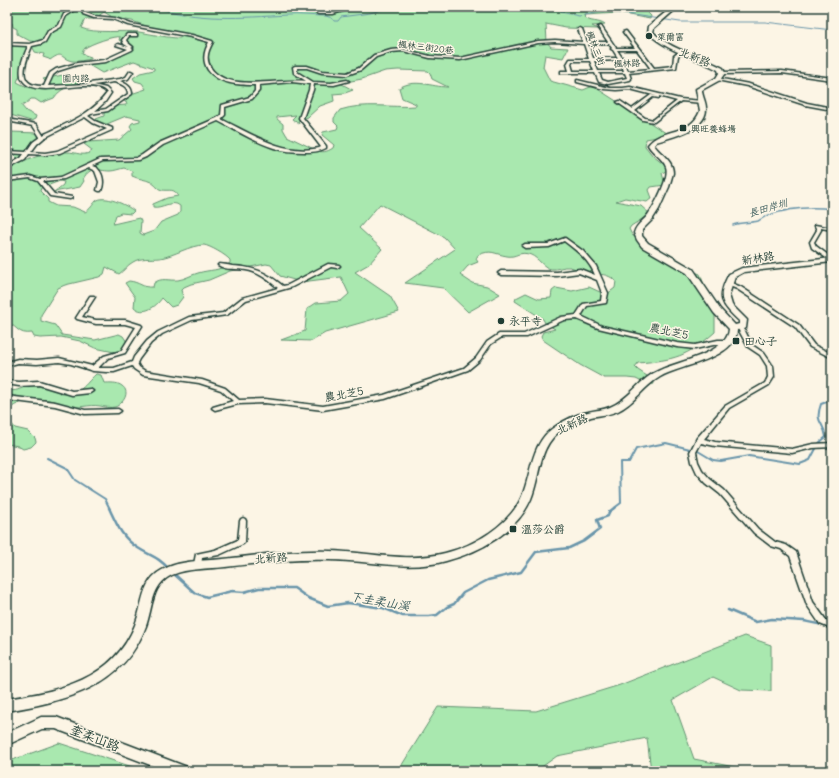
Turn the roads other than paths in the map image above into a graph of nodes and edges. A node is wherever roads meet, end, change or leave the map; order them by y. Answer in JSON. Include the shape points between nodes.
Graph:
{"nodes":[{"id":1,"x":78,"y":7,"type":"edge"},
{"id":2,"x":83,"y":7,"type":"edge"},
{"id":3,"x":364,"y":7,"type":"edge"},
{"id":4,"x":674,"y":7,"type":"edge"},
{"id":5,"x":318,"y":13,"type":"dead end"},
{"id":6,"x":600,"y":27,"type":"dead end"},
{"id":7,"x":580,"y":29,"type":"dead end"},
{"id":8,"x":625,"y":32,"type":"dead end"},
{"id":9,"x":136,"y":35,"type":"dead end"},
{"id":10,"x":585,"y":43,"type":"junction"},
{"id":11,"x":609,"y":43,"type":"junction"},
{"id":12,"x":7,"y":44,"type":"edge"},
{"id":13,"x":30,"y":45,"type":"junction"},
{"id":14,"x":118,"y":45,"type":"dead end"},
{"id":15,"x":132,"y":48,"type":"junction"},
{"id":16,"x":613,"y":49,"type":"junction"},
{"id":17,"x":638,"y":49,"type":"junction"},
{"id":18,"x":681,"y":52,"type":"junction"},
{"id":19,"x":621,"y":59,"type":"junction"},
{"id":20,"x":592,"y":60,"type":"junction"},
{"id":21,"x":654,"y":69,"type":"junction"},
{"id":22,"x":131,"y":72,"type":"dead end"},
{"id":23,"x":562,"y":72,"type":"dead end"},
{"id":24,"x":571,"y":72,"type":"junction"},
{"id":25,"x":596,"y":72,"type":"junction"},
{"id":26,"x":627,"y":72,"type":"junction"},
{"id":27,"x":720,"y":76,"type":"junction"},
{"id":28,"x":832,"y":79,"type":"edge"},
{"id":29,"x":115,"y":81,"type":"junction"},
{"id":30,"x":347,"y":81,"type":"dead end"},
{"id":31,"x":578,"y":81,"type":"dead end"},
{"id":32,"x":312,"y":83,"type":"junction"},
{"id":33,"x":257,"y":84,"type":"junction"},
{"id":34,"x":86,"y":85,"type":"junction"},
{"id":35,"x":45,"y":88,"type":"junction"},
{"id":36,"x":619,"y":102,"type":"dead end"},
{"id":37,"x":679,"y":102,"type":"junction"},
{"id":38,"x":703,"y":104,"type":"junction"},
{"id":39,"x":832,"y":110,"type":"edge"},
{"id":40,"x":632,"y":111,"type":"junction"},
{"id":41,"x":87,"y":114,"type":"junction"},
{"id":42,"x":218,"y":119,"type":"junction"},
{"id":43,"x":7,"y":120,"type":"edge"},
{"id":44,"x":42,"y":137,"type":"junction"},
{"id":45,"x":7,"y":152,"type":"edge"},
{"id":46,"x":27,"y":153,"type":"junction"},
{"id":47,"x":89,"y":166,"type":"junction"},
{"id":48,"x":7,"y":168,"type":"edge"},
{"id":49,"x":7,"y":180,"type":"edge"},
{"id":50,"x":40,"y":180,"type":"junction"},
{"id":51,"x":99,"y":190,"type":"dead end"},
{"id":52,"x":70,"y":198,"type":"dead end"},
{"id":53,"x":832,"y":229,"type":"edge"},
{"id":54,"x":525,"y":246,"type":"dead end"},
{"id":55,"x":832,"y":260,"type":"edge"},
{"id":56,"x":221,"y":265,"type":"dead end"},
{"id":57,"x":337,"y":266,"type":"dead end"},
{"id":58,"x":501,"y":273,"type":"dead end"},
{"id":59,"x":599,"y":279,"type":"junction"},
{"id":60,"x":729,"y":284,"type":"junction"},
{"id":61,"x":282,"y":288,"type":"junction"},
{"id":62,"x":92,"y":297,"type":"dead end"},
{"id":63,"x":578,"y":317,"type":"junction"},
{"id":64,"x":737,"y":328,"type":"junction"},
{"id":65,"x":728,"y":342,"type":"junction"},
{"id":66,"x":832,"y":356,"type":"edge"},
{"id":67,"x":134,"y":363,"type":"junction"},
{"id":68,"x":7,"y":364,"type":"edge"},
{"id":69,"x":93,"y":369,"type":"junction"},
{"id":70,"x":8,"y":383,"type":"edge"},
{"id":71,"x":90,"y":391,"type":"dead end"},
{"id":72,"x":7,"y":398,"type":"edge"},
{"id":73,"x":238,"y":402,"type":"junction"},
{"id":74,"x":215,"y":408,"type":"dead end"},
{"id":75,"x":118,"y":411,"type":"dead end"},
{"id":76,"x":699,"y":440,"type":"junction"},
{"id":77,"x":832,"y":445,"type":"edge"},
{"id":78,"x":243,"y":521,"type":"dead end"},
{"id":79,"x":198,"y":564,"type":"junction"},
{"id":80,"x":832,"y":626,"type":"edge"},
{"id":81,"x":7,"y":705,"type":"edge"},
{"id":82,"x":7,"y":739,"type":"edge"},
{"id":83,"x":182,"y":771,"type":"edge"}],
"edges":[{"from":1,"to":13,"type":"street","via":[[65,15],[60,26],[49,32],[44,41]]},
{"from":2,"to":33,"type":"street","via":[[84,13],[88,16],[112,18],[132,26],[211,42],[205,58],[209,69],[219,79]]},
{"from":3,"to":5,"type":"street"},
{"from":4,"to":18,"type":"main road","name":"北新路","via":[[651,27],[650,32],[661,42]]},
{"from":6,"to":11,"type":"street"},
{"from":7,"to":10,"type":"street","name":"楓林三街"},
{"from":8,"to":17,"type":"street"},
{"from":9,"to":15,"type":"street","via":[[128,35],[124,40]]},
{"from":10,"to":11,"type":"street"},
{"from":10,"to":20,"type":"street","name":"楓林三街"},
{"from":10,"to":32,"type":"street","name":"楓林三街20巷","via":[[538,42],[460,59],[430,57],[404,50],[391,51],[375,56],[347,74],[295,67],[295,72]]},
{"from":11,"to":16,"type":"street"},
{"from":12,"to":13,"type":"street"},
{"from":13,"to":35,"type":"street","name":"圍內路","via":[[23,60],[22,78],[25,83]]},
{"from":14,"to":15,"type":"street"},
{"from":15,"to":35,"type":"street","via":[[105,61],[77,64],[57,70],[51,74]]},
{"from":16,"to":17,"type":"street"},
{"from":16,"to":19,"type":"street"},
{"from":17,"to":21,"type":"street"},
{"from":18,"to":21,"type":"street","name":"楓林路","via":[[676,56],[675,67]]},
{"from":18,"to":27,"type":"main road","name":"北新路","via":[[710,62],[721,69]]},
{"from":19,"to":20,"type":"street"},
{"from":19,"to":26,"type":"street"},
{"from":20,"to":24,"type":"street","via":[[571,60]]},
{"from":20,"to":25,"type":"street","name":"楓林三街"},
{"from":21,"to":26,"type":"street","name":"楓林路"},
{"from":22,"to":29,"type":"street","via":[[127,78]]},
{"from":23,"to":24,"type":"street","name":"楓林路"},
{"from":24,"to":25,"type":"street","name":"楓林路"},
{"from":25,"to":26,"type":"street","name":"楓林路"},
{"from":25,"to":26,"type":"street","via":[[600,81],[608,83],[629,79]]},
{"from":27,"to":28,"type":"street","via":[[782,72]]},
{"from":27,"to":38,"type":"main road","name":"北新路","via":[[699,89],[698,95]]},
{"from":27,"to":39,"type":"street"},
{"from":29,"to":34,"type":"street"},
{"from":29,"to":41,"type":"street","via":[[126,85],[130,94],[107,110]]},
{"from":30,"to":32,"type":"street","via":[[332,84]]},
{"from":31,"to":38,"type":"street","via":[[601,88],[630,88]]},
{"from":32,"to":33,"type":"street","via":[[294,81]]},
{"from":32,"to":42,"type":"street","via":[[302,118],[324,147],[322,149],[308,151],[276,148]]},
{"from":33,"to":42,"type":"street","via":[[257,91],[251,98],[223,106],[223,115]]},
{"from":34,"to":35,"type":"street","name":"圍內路"},
{"from":34,"to":41,"type":"street","name":"圍內路","via":[[105,88],[109,93]]},
{"from":36,"to":40,"type":"street"},
{"from":37,"to":38,"type":"street"},
{"from":37,"to":40,"type":"street","via":[[652,96]]},
{"from":37,"to":40,"type":"street","via":[[654,122]]},
{"from":38,"to":64,"type":"main road","name":"北新路","via":[[703,112],[696,124],[654,141],[651,145],[668,164],[670,175],[650,217],[639,226],[637,232],[639,240],[645,245],[690,271],[717,311]]},
{"from":41,"to":44,"type":"street","name":"圍內路"},
{"from":41,"to":46,"type":"street","via":[[94,122],[111,129],[58,152]]},
{"from":42,"to":47,"type":"street","via":[[161,144],[136,159],[102,160]]},
{"from":43,"to":44,"type":"street","via":[[35,126]]},
{"from":44,"to":46,"type":"street","name":"圍內路"},
{"from":45,"to":46,"type":"street"},
{"from":46,"to":48,"type":"street","name":"圍內路","via":[[23,159]]},
{"from":47,"to":50,"type":"street","via":[[62,178]]},
{"from":47,"to":51,"type":"street","via":[[97,170],[102,181]]},
{"from":49,"to":50,"type":"street","via":[[30,177]]},
{"from":50,"to":52,"type":"street","via":[[52,195]]},
{"from":53,"to":55,"type":"street","via":[[817,226],[819,230],[812,242],[814,247]]},
{"from":54,"to":59,"type":"street","via":[[549,245],[565,239],[594,266]]},
{"from":55,"to":60,"type":"main road","name":"新林路","via":[[742,270],[732,276]]},
{"from":56,"to":61,"type":"street","via":[[227,268],[246,268],[272,279]]},
{"from":57,"to":61,"type":"street","via":[[330,265]]},
{"from":58,"to":59,"type":"street","via":[[557,274],[580,271]]},
{"from":59,"to":63,"type":"street","via":[[605,292],[604,302],[585,305]]},
{"from":60,"to":64,"type":"main road","via":[[725,295],[728,306],[743,320],[743,326]]},
{"from":60,"to":66,"type":"street","via":[[797,326],[812,346]]},
{"from":61,"to":67,"type":"street","via":[[244,299],[225,314],[191,318],[160,333],[149,342]]},
{"from":62,"to":69,"type":"street","via":[[79,318],[96,322],[125,322],[139,326],[123,352],[106,357]]},
{"from":63,"to":65,"type":"street","name":"農北芝5","via":[[600,327],[677,345],[695,347]]},
{"from":63,"to":73,"type":"street","name":"農北芝5","via":[[563,318],[524,336],[501,335],[489,343],[478,359],[466,369],[385,397],[323,408],[265,401]]},
{"from":64,"to":65,"type":"main road"},
{"from":64,"to":76,"type":"street","via":[[750,346],[762,354],[770,366],[771,377],[767,384],[727,407]]},
{"from":65,"to":79,"type":"main road","name":"北新路","via":[[710,354],[656,375],[627,403],[570,422],[553,432],[539,449],[525,500],[514,517],[490,538],[456,554],[417,562],[312,556]]},
{"from":67,"to":69,"type":"street","via":[[111,371]]},
{"from":67,"to":73,"type":"street","via":[[136,368],[143,372],[200,381],[223,389]]},
{"from":68,"to":69,"type":"street","via":[[23,360],[60,360]]},
{"from":70,"to":71,"type":"street","via":[[39,382],[72,393]]},
{"from":72,"to":75,"type":"street","via":[[55,404],[86,412]]},
{"from":73,"to":74,"type":"street","name":"農北芝5"},
{"from":76,"to":77,"type":"street","via":[[715,444],[792,451]]},
{"from":76,"to":80,"type":"street","via":[[695,449],[695,462],[699,471],[722,492],[756,531],[773,544],[793,554],[810,603],[823,622]]},
{"from":78,"to":79,"type":"street","via":[[241,542],[216,553],[199,556]]},
{"from":79,"to":81,"type":"main road","name":"北新路","via":[[182,566],[163,574],[154,583],[140,626],[129,647],[105,674],[83,687],[55,697]]},
{"from":82,"to":83,"type":"main road","name":"奎柔山路","via":[[41,723],[56,723]]}]}
